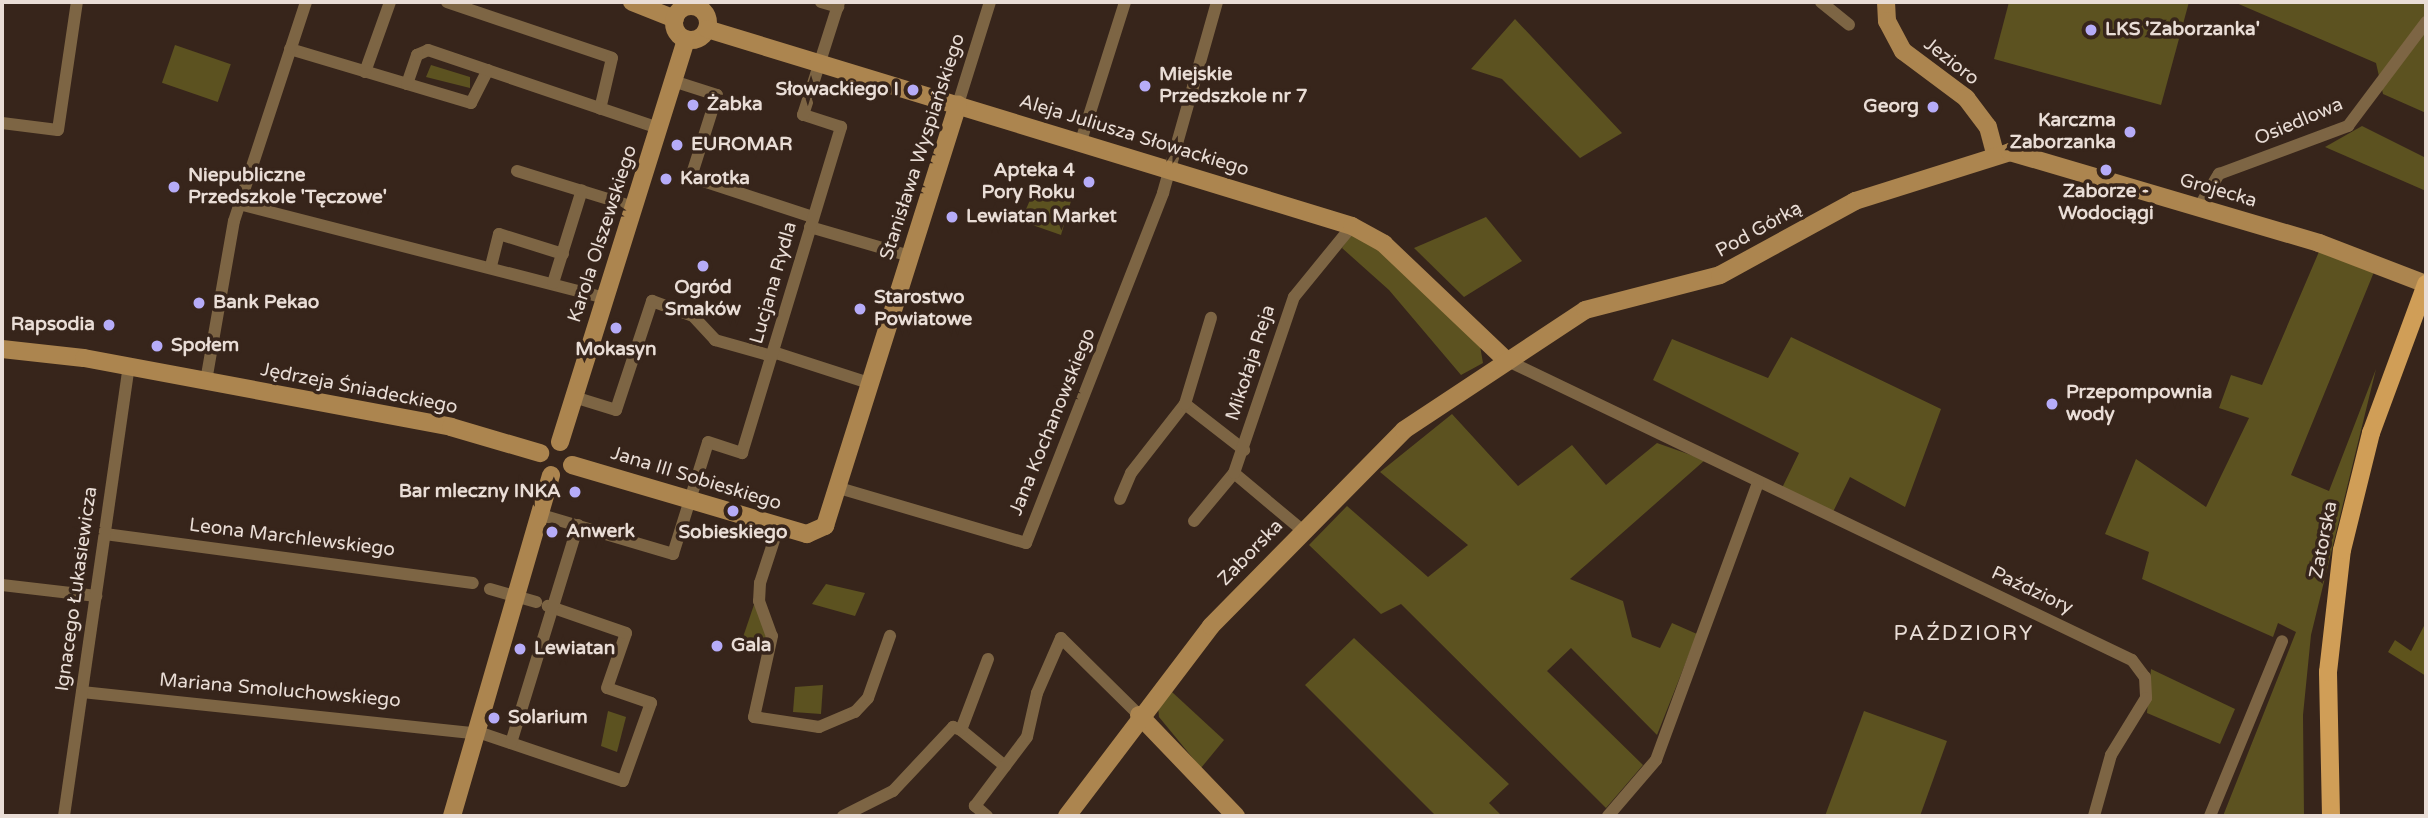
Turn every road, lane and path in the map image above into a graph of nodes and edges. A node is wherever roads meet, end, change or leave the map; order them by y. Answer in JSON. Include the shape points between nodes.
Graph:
{"nodes":[{"id":1,"x":77,"y":2,"type":"edge"},
{"id":2,"x":306,"y":2,"type":"edge"},
{"id":3,"x":390,"y":2,"type":"edge"},
{"id":4,"x":447,"y":2,"type":"edge"},
{"id":5,"x":632,"y":2,"type":"edge"},
{"id":6,"x":821,"y":2,"type":"edge"},
{"id":7,"x":990,"y":2,"type":"edge"},
{"id":8,"x":1125,"y":2,"type":"edge"},
{"id":9,"x":1217,"y":2,"type":"edge"},
{"id":10,"x":1821,"y":2,"type":"edge"},
{"id":11,"x":1886,"y":2,"type":"edge"},
{"id":12,"x":839,"y":4,"type":"edge"},
{"id":13,"x":698,"y":5,"type":"edge"},
{"id":14,"x":675,"y":19,"type":"junction"},
{"id":15,"x":2426,"y":22,"type":"edge"},
{"id":16,"x":1849,"y":25,"type":"dead end"},
{"id":17,"x":707,"y":29,"type":"junction"},
{"id":18,"x":687,"y":39,"type":"junction"},
{"id":19,"x":290,"y":49,"type":"junction"},
{"id":20,"x":822,"y":60,"type":"junction"},
{"id":21,"x":488,"y":70,"type":"junction"},
{"id":22,"x":365,"y":72,"type":"junction"},
{"id":23,"x":673,"y":81,"type":"junction"},
{"id":24,"x":407,"y":84,"type":"junction"},
{"id":25,"x":958,"y":104,"type":"junction"},
{"id":26,"x":600,"y":108,"type":"junction"},
{"id":27,"x":2,"y":123,"type":"edge"},
{"id":28,"x":659,"y":128,"type":"junction"},
{"id":29,"x":1080,"y":144,"type":"junction"},
{"id":30,"x":1995,"y":153,"type":"junction"},
{"id":31,"x":517,"y":170,"type":"dead end"},
{"id":32,"x":1169,"y":171,"type":"junction"},
{"id":33,"x":582,"y":190,"type":"junction"},
{"id":34,"x":239,"y":204,"type":"junction"},
{"id":35,"x":634,"y":207,"type":"junction"},
{"id":36,"x":2199,"y":207,"type":"junction"},
{"id":37,"x":811,"y":222,"type":"junction"},
{"id":38,"x":1352,"y":226,"type":"junction"},
{"id":39,"x":563,"y":254,"type":"junction"},
{"id":40,"x":910,"y":256,"type":"junction"},
{"id":41,"x":491,"y":266,"type":"junction"},
{"id":42,"x":553,"y":283,"type":"junction"},
{"id":43,"x":2426,"y":284,"type":"edge"},
{"id":44,"x":605,"y":298,"type":"junction"},
{"id":45,"x":1211,"y":318,"type":"dead end"},
{"id":46,"x":2,"y":349,"type":"edge"},
{"id":47,"x":773,"y":354,"type":"junction"},
{"id":48,"x":1506,"y":360,"type":"junction"},
{"id":49,"x":129,"y":366,"type":"junction"},
{"id":50,"x":206,"y":381,"type":"junction"},
{"id":51,"x":872,"y":384,"type":"junction"},
{"id":52,"x":574,"y":397,"type":"junction"},
{"id":53,"x":1185,"y":404,"type":"junction"},
{"id":54,"x":560,"y":442,"type":"junction"},
{"id":55,"x":1244,"y":450,"type":"junction"},
{"id":56,"x":540,"y":453,"type":"junction"},
{"id":57,"x":572,"y":465,"type":"junction"},
{"id":58,"x":1234,"y":473,"type":"junction"},
{"id":59,"x":551,"y":475,"type":"junction"},
{"id":60,"x":1758,"y":483,"type":"junction"},
{"id":61,"x":839,"y":488,"type":"junction"},
{"id":62,"x":690,"y":498,"type":"junction"},
{"id":63,"x":1120,"y":499,"type":"dead end"},
{"id":64,"x":538,"y":513,"type":"junction"},
{"id":65,"x":1194,"y":520,"type":"dead end"},
{"id":66,"x":578,"y":525,"type":"junction"},
{"id":67,"x":779,"y":525,"type":"junction"},
{"id":68,"x":1302,"y":530,"type":"junction"},
{"id":69,"x":105,"y":534,"type":"junction"},
{"id":70,"x":807,"y":534,"type":"joint"},
{"id":71,"x":473,"y":583,"type":"dead end"},
{"id":72,"x":2,"y":585,"type":"edge"},
{"id":73,"x":490,"y":589,"type":"dead end"},
{"id":74,"x":512,"y":595,"type":"junction"},
{"id":75,"x":96,"y":596,"type":"junction"},
{"id":76,"x":546,"y":605,"type":"junction"},
{"id":77,"x":890,"y":636,"type":"dead end"},
{"id":78,"x":2282,"y":640,"type":"dead end"},
{"id":79,"x":988,"y":659,"type":"dead end"},
{"id":80,"x":82,"y":692,"type":"junction"},
{"id":81,"x":1139,"y":715,"type":"junction"},
{"id":82,"x":961,"y":730,"type":"junction"},
{"id":83,"x":475,"y":732,"type":"junction"},
{"id":84,"x":511,"y":743,"type":"junction"},
{"id":85,"x":1005,"y":766,"type":"junction"},
{"id":86,"x":64,"y":816,"type":"edge"},
{"id":87,"x":452,"y":816,"type":"edge"},
{"id":88,"x":843,"y":816,"type":"edge"},
{"id":89,"x":986,"y":816,"type":"edge"},
{"id":90,"x":1068,"y":816,"type":"edge"},
{"id":91,"x":1236,"y":816,"type":"edge"},
{"id":92,"x":1608,"y":816,"type":"edge"},
{"id":93,"x":2094,"y":816,"type":"edge"},
{"id":94,"x":2210,"y":816,"type":"edge"},
{"id":95,"x":2330,"y":816,"type":"edge"}],
"edges":[{"from":1,"to":27,"type":"street","via":[[58,130]]},
{"from":2,"to":19,"type":"street"},
{"from":3,"to":22,"type":"street"},
{"from":4,"to":26,"type":"street","via":[[612,58]]},
{"from":5,"to":14,"type":"street"},
{"from":6,"to":12,"type":"street"},
{"from":7,"to":25,"type":"street","name":"Stanisława Wyspiańskiego"},
{"from":8,"to":29,"type":"street"},
{"from":9,"to":32,"type":"street"},
{"from":10,"to":16,"type":"street"},
{"from":11,"to":30,"type":"street","name":"Jezioro","via":[[1887,21],[1903,51],[1966,98],[1988,127]]},
{"from":12,"to":20,"type":"street"},
{"from":13,"to":14,"type":"street","via":[[686,7]]},
{"from":13,"to":17,"type":"street"},
{"from":14,"to":18,"type":"street"},
{"from":15,"to":36,"type":"street","name":"Osiedlowa","via":[[2348,126],[2219,174]]},
{"from":17,"to":18,"type":"street"},
{"from":17,"to":20,"type":"street","name":"Aleja Juliusza Słowackiego"},
{"from":18,"to":23,"type":"street","name":"Karola Olszewskiego"},
{"from":19,"to":22,"type":"street"},
{"from":19,"to":34,"type":"street"},
{"from":20,"to":25,"type":"street","name":"Aleja Juliusza Słowackiego"},
{"from":20,"to":37,"type":"street","name":"Lucjana Rydla","via":[[803,115],[841,127]]},
{"from":21,"to":24,"type":"street","via":[[471,103]]},
{"from":21,"to":24,"type":"street","via":[[424,50]]},
{"from":21,"to":26,"type":"street"},
{"from":22,"to":24,"type":"street"},
{"from":23,"to":28,"type":"street","name":"Karola Olszewskiego"},
{"from":23,"to":37,"type":"street","via":[[717,95],[691,177]]},
{"from":25,"to":29,"type":"street","name":"Aleja Juliusza Słowackiego"},
{"from":25,"to":40,"type":"street","name":"Stanisława Wyspiańskiego"},
{"from":26,"to":28,"type":"street"},
{"from":28,"to":35,"type":"street","name":"Karola Olszewskiego"},
{"from":29,"to":32,"type":"street","name":"Aleja Juliusza Słowackiego"},
{"from":30,"to":36,"type":"street","name":"Grojecka","via":[[2026,154]]},
{"from":30,"to":48,"type":"street","name":"Pod Górką","via":[[1855,201],[1720,275],[1585,310]]},
{"from":31,"to":33,"type":"street"},
{"from":32,"to":38,"type":"street","name":"Aleja Juliusza Słowackiego"},
{"from":32,"to":61,"type":"street","name":"Jana Kochanowskiego","via":[[1026,543]]},
{"from":33,"to":35,"type":"street"},
{"from":33,"to":39,"type":"street"},
{"from":34,"to":41,"type":"street"},
{"from":34,"to":50,"type":"street"},
{"from":35,"to":44,"type":"street","name":"Karola Olszewskiego"},
{"from":36,"to":43,"type":"street","name":"Grojecka","via":[[2349,252]]},
{"from":37,"to":40,"type":"street"},
{"from":37,"to":47,"type":"street","name":"Lucjana Rydla"},
{"from":38,"to":48,"type":"street","name":"Aleja Juliusza Słowackiego","via":[[1384,244]]},
{"from":38,"to":55,"type":"street","name":"Mikołaja Reja","via":[[1294,297]]},
{"from":39,"to":41,"type":"street","via":[[499,234]]},
{"from":39,"to":42,"type":"street"},
{"from":40,"to":51,"type":"street","name":"Stanisława Wyspiańskiego"},
{"from":41,"to":42,"type":"street"},
{"from":42,"to":44,"type":"street"},
{"from":43,"to":95,"type":"main road","name":"Zatorska","via":[[2371,433],[2342,550],[2327,685]]},
{"from":44,"to":52,"type":"street","name":"Karola Olszewskiego"},
{"from":45,"to":53,"type":"street"},
{"from":46,"to":49,"type":"street","name":"Jędrzeja Śniadeckiego"},
{"from":47,"to":51,"type":"street"},
{"from":47,"to":52,"type":"street","via":[[715,340],[693,316],[652,301],[617,410]]},
{"from":47,"to":62,"type":"street","name":"Lucjana Rydla","via":[[742,453],[708,442]]},
{"from":48,"to":60,"type":"street","name":"Paździory"},
{"from":48,"to":68,"type":"street","name":"Zaborska","via":[[1404,430]]},
{"from":49,"to":50,"type":"street","name":"Jędrzeja Śniadeckiego"},
{"from":49,"to":69,"type":"street","name":"Ignacego Łukasiewicza"},
{"from":50,"to":56,"type":"street","name":"Jędrzeja Śniadeckiego","via":[[450,427]]},
{"from":51,"to":61,"type":"street","name":"Stanisława Wyspiańskiego"},
{"from":52,"to":54,"type":"street","name":"Karola Olszewskiego"},
{"from":53,"to":55,"type":"street","name":"Mikołaja Reja"},
{"from":53,"to":63,"type":"street","via":[[1131,472]]},
{"from":54,"to":56,"type":"street"},
{"from":54,"to":57,"type":"street","via":[[570,449]]},
{"from":55,"to":58,"type":"street","name":"Mikołaja Reja"},
{"from":56,"to":59,"type":"street","via":[[542,469]]},
{"from":57,"to":59,"type":"street"},
{"from":57,"to":62,"type":"street","name":"Jana III Sobieskiego"},
{"from":58,"to":65,"type":"street","name":"Mikołaja Reja"},
{"from":58,"to":68,"type":"street"},
{"from":59,"to":64,"type":"street"},
{"from":60,"to":92,"type":"street","via":[[1656,760]]},
{"from":60,"to":93,"type":"street","name":"Paździory","via":[[2141,667],[2146,698],[2111,755]]},
{"from":61,"to":70,"type":"street","name":"Stanisława Wyspiańskiego","via":[[825,526]]},
{"from":62,"to":66,"type":"street","via":[[673,554]]},
{"from":62,"to":67,"type":"street","name":"Jana III Sobieskiego"},
{"from":64,"to":66,"type":"street"},
{"from":64,"to":74,"type":"street"},
{"from":66,"to":76,"type":"street"},
{"from":67,"to":70,"type":"street","name":"Jana III Sobieskiego"},
{"from":67,"to":77,"type":"street","via":[[760,583],[758,601],[772,636],[754,717],[819,727],[855,712],[868,698]]},
{"from":68,"to":81,"type":"street","name":"Zaborska","via":[[1210,626]]},
{"from":69,"to":71,"type":"street","name":"Leona Marchlewskiego"},
{"from":69,"to":75,"type":"street","name":"Ignacego Łukasiewicza"},
{"from":72,"to":75,"type":"street"},
{"from":73,"to":74,"type":"street"},
{"from":74,"to":76,"type":"street"},
{"from":74,"to":83,"type":"street"},
{"from":75,"to":80,"type":"street","name":"Ignacego Łukasiewicza"},
{"from":76,"to":84,"type":"street"},
{"from":76,"to":84,"type":"street","name":"Mariana Smoluchowskiego","via":[[626,633],[607,688],[651,703],[623,781]]},
{"from":78,"to":94,"type":"street"},
{"from":79,"to":82,"type":"street"},
{"from":80,"to":83,"type":"street","name":"Mariana Smoluchowskiego"},
{"from":80,"to":86,"type":"street","name":"Ignacego Łukasiewicza"},
{"from":81,"to":85,"type":"street","via":[[1061,638],[1037,693],[1027,737]]},
{"from":81,"to":90,"type":"street","name":"Zaborska"},
{"from":81,"to":91,"type":"street"},
{"from":82,"to":85,"type":"street"},
{"from":82,"to":88,"type":"street","via":[[953,727],[893,791]]},
{"from":83,"to":84,"type":"street","name":"Mariana Smoluchowskiego"},
{"from":83,"to":87,"type":"street"},
{"from":85,"to":89,"type":"street","via":[[975,806]]}]}
